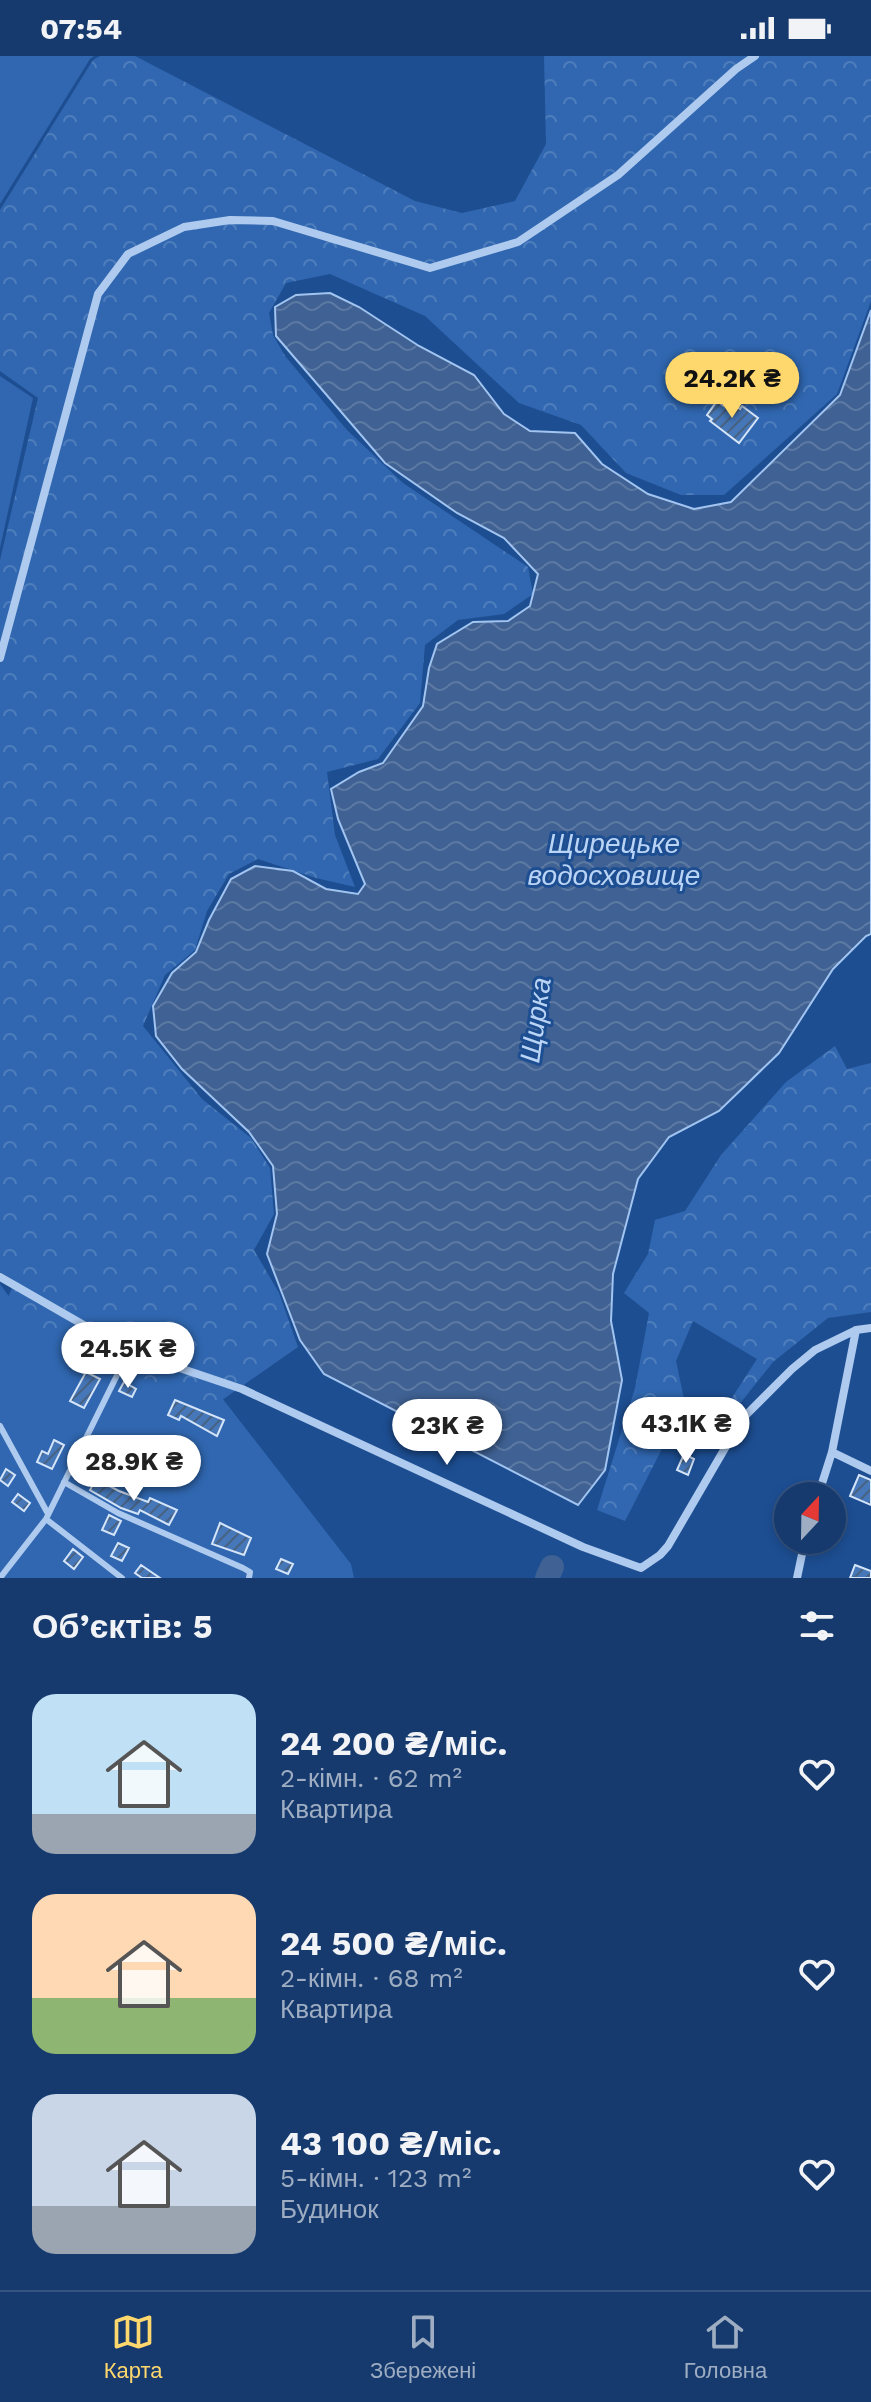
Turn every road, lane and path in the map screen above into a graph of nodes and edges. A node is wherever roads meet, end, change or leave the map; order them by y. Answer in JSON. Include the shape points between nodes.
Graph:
{"nodes":[{"id":1,"x":755,"y":56,"type":"edge"},
{"id":2,"x":0,"y":658,"type":"edge"},
{"id":3,"x":0,"y":1277,"type":"edge"},
{"id":4,"x":871,"y":1328,"type":"edge"},
{"id":5,"x":856,"y":1330,"type":"junction"},
{"id":6,"x":129,"y":1351,"type":"junction"},
{"id":7,"x":0,"y":1426,"type":"edge"},
{"id":8,"x":832,"y":1452,"type":"junction"},
{"id":9,"x":871,"y":1471,"type":"edge"},
{"id":10,"x":64,"y":1482,"type":"junction"},
{"id":11,"x":822,"y":1482,"type":"edge"},
{"id":12,"x":46,"y":1516,"type":"junction"},
{"id":13,"x":802,"y":1554,"type":"edge"},
{"id":14,"x":0,"y":1578,"type":"edge"},
{"id":15,"x":122,"y":1578,"type":"edge"},
{"id":16,"x":249,"y":1578,"type":"edge"},
{"id":17,"x":798,"y":1578,"type":"edge"}],
"edges":[{"from":1,"to":2,"type":"street","via":[[618,175],[518,242],[430,268],[273,221],[230,220],[184,227],[128,254],[98,294]]},
{"from":3,"to":6,"type":"street"},
{"from":4,"to":5,"type":"street"},
{"from":5,"to":6,"type":"street","via":[[815,1350],[742,1419],[668,1546],[641,1568],[583,1547],[242,1389]]},
{"from":5,"to":8,"type":"street"},
{"from":6,"to":10,"type":"lane"},
{"from":7,"to":12,"type":"lane"},
{"from":8,"to":9,"type":"street"},
{"from":8,"to":11,"type":"street"},
{"from":10,"to":12,"type":"lane"},
{"from":10,"to":16,"type":"lane","via":[[118,1513],[243,1568]]},
{"from":12,"to":14,"type":"lane"},
{"from":12,"to":15,"type":"lane"},
{"from":13,"to":17,"type":"street"}]}
